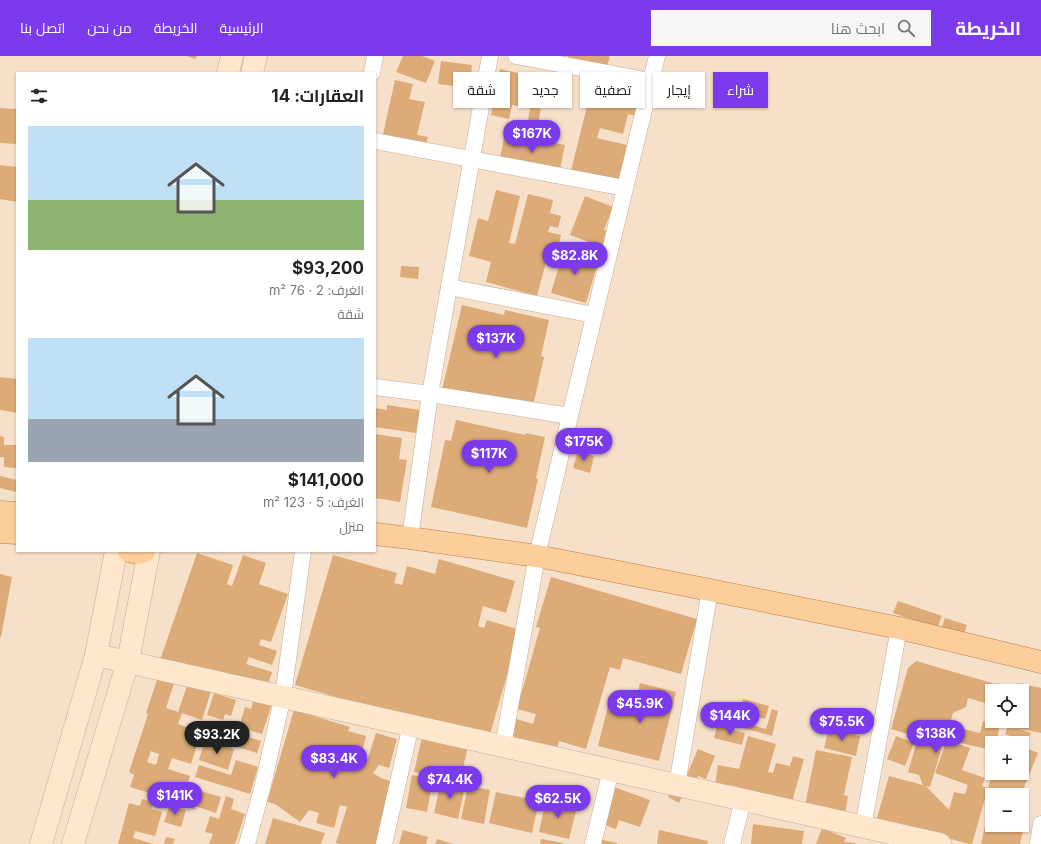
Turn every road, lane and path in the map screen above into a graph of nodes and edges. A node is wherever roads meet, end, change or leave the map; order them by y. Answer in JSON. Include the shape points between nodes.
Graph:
{"nodes":[{"id":1,"x":232,"y":56,"type":"edge"},
{"id":2,"x":256,"y":56,"type":"edge"},
{"id":3,"x":375,"y":56,"type":"edge"},
{"id":4,"x":490,"y":56,"type":"edge"},
{"id":5,"x":516,"y":56,"type":"edge"},
{"id":6,"x":657,"y":56,"type":"edge"},
{"id":7,"x":228,"y":72,"type":"edge"},
{"id":8,"x":252,"y":72,"type":"edge"},
{"id":9,"x":372,"y":72,"type":"edge"},
{"id":10,"x":651,"y":81,"type":"junction"},
{"id":11,"x":376,"y":141,"type":"edge"},
{"id":12,"x":471,"y":160,"type":"junction"},
{"id":13,"x":625,"y":188,"type":"junction"},
{"id":14,"x":449,"y":287,"type":"junction"},
{"id":15,"x":594,"y":315,"type":"junction"},
{"id":16,"x":376,"y":388,"type":"edge"},
{"id":17,"x":430,"y":394,"type":"junction"},
{"id":18,"x":570,"y":416,"type":"junction"},
{"id":19,"x":0,"y":512,"type":"edge"},
{"id":20,"x":16,"y":513,"type":"edge"},
{"id":21,"x":0,"y":532,"type":"edge"},
{"id":22,"x":16,"y":533,"type":"edge"},
{"id":23,"x":376,"y":534,"type":"edge"},
{"id":24,"x":410,"y":538,"type":"junction"},
{"id":25,"x":116,"y":552,"type":"edge"},
{"id":26,"x":148,"y":552,"type":"edge"},
{"id":27,"x":304,"y":552,"type":"edge"},
{"id":28,"x":537,"y":556,"type":"junction"},
{"id":29,"x":710,"y":590,"type":"junction"},
{"id":30,"x":899,"y":628,"type":"junction"},
{"id":31,"x":96,"y":655,"type":"junction"},
{"id":32,"x":128,"y":661,"type":"junction"},
{"id":33,"x":1041,"y":662,"type":"edge"},
{"id":34,"x":283,"y":696,"type":"junction"},
{"id":35,"x":411,"y":725,"type":"junction"},
{"id":36,"x":503,"y":746,"type":"junction"},
{"id":37,"x":611,"y":770,"type":"junction"},
{"id":38,"x":677,"y":785,"type":"junction"},
{"id":39,"x":743,"y":800,"type":"junction"},
{"id":40,"x":1041,"y":824,"type":"edge"},
{"id":41,"x":863,"y":827,"type":"junction"},
{"id":42,"x":932,"y":843,"type":"edge"},
{"id":43,"x":41,"y":844,"type":"edge"},
{"id":44,"x":73,"y":844,"type":"edge"},
{"id":45,"x":247,"y":844,"type":"edge"},
{"id":46,"x":384,"y":844,"type":"edge"},
{"id":47,"x":593,"y":844,"type":"edge"},
{"id":48,"x":732,"y":844,"type":"edge"},
{"id":49,"x":1038,"y":844,"type":"edge"}],
"edges":[{"from":1,"to":7,"type":"street"},
{"from":2,"to":8,"type":"street"},
{"from":3,"to":9,"type":"street"},
{"from":4,"to":12,"type":"street"},
{"from":5,"to":10,"type":"street"},
{"from":6,"to":10,"type":"street"},
{"from":10,"to":13,"type":"street"},
{"from":11,"to":12,"type":"street"},
{"from":12,"to":13,"type":"street"},
{"from":12,"to":14,"type":"street"},
{"from":13,"to":15,"type":"street"},
{"from":14,"to":15,"type":"street"},
{"from":14,"to":17,"type":"street"},
{"from":15,"to":18,"type":"street"},
{"from":16,"to":17,"type":"street"},
{"from":17,"to":18,"type":"street"},
{"from":17,"to":24,"type":"street"},
{"from":18,"to":28,"type":"street"},
{"from":19,"to":20,"type":"main road"},
{"from":21,"to":22,"type":"main road"},
{"from":23,"to":24,"type":"main road"},
{"from":24,"to":28,"type":"main road"},
{"from":25,"to":31,"type":"street"},
{"from":26,"to":32,"type":"street"},
{"from":27,"to":34,"type":"street"},
{"from":28,"to":29,"type":"main road"},
{"from":28,"to":36,"type":"street"},
{"from":29,"to":30,"type":"main road"},
{"from":29,"to":38,"type":"street"},
{"from":30,"to":33,"type":"main road"},
{"from":30,"to":41,"type":"street"},
{"from":31,"to":32,"type":"street"},
{"from":31,"to":43,"type":"street"},
{"from":32,"to":34,"type":"street"},
{"from":32,"to":44,"type":"street"},
{"from":34,"to":35,"type":"street"},
{"from":34,"to":45,"type":"street"},
{"from":35,"to":36,"type":"street"},
{"from":35,"to":46,"type":"street"},
{"from":36,"to":37,"type":"street"},
{"from":37,"to":38,"type":"street"},
{"from":37,"to":47,"type":"street"},
{"from":38,"to":39,"type":"street"},
{"from":39,"to":41,"type":"street"},
{"from":39,"to":48,"type":"street"},
{"from":40,"to":49,"type":"street"},
{"from":41,"to":42,"type":"street"}]}
